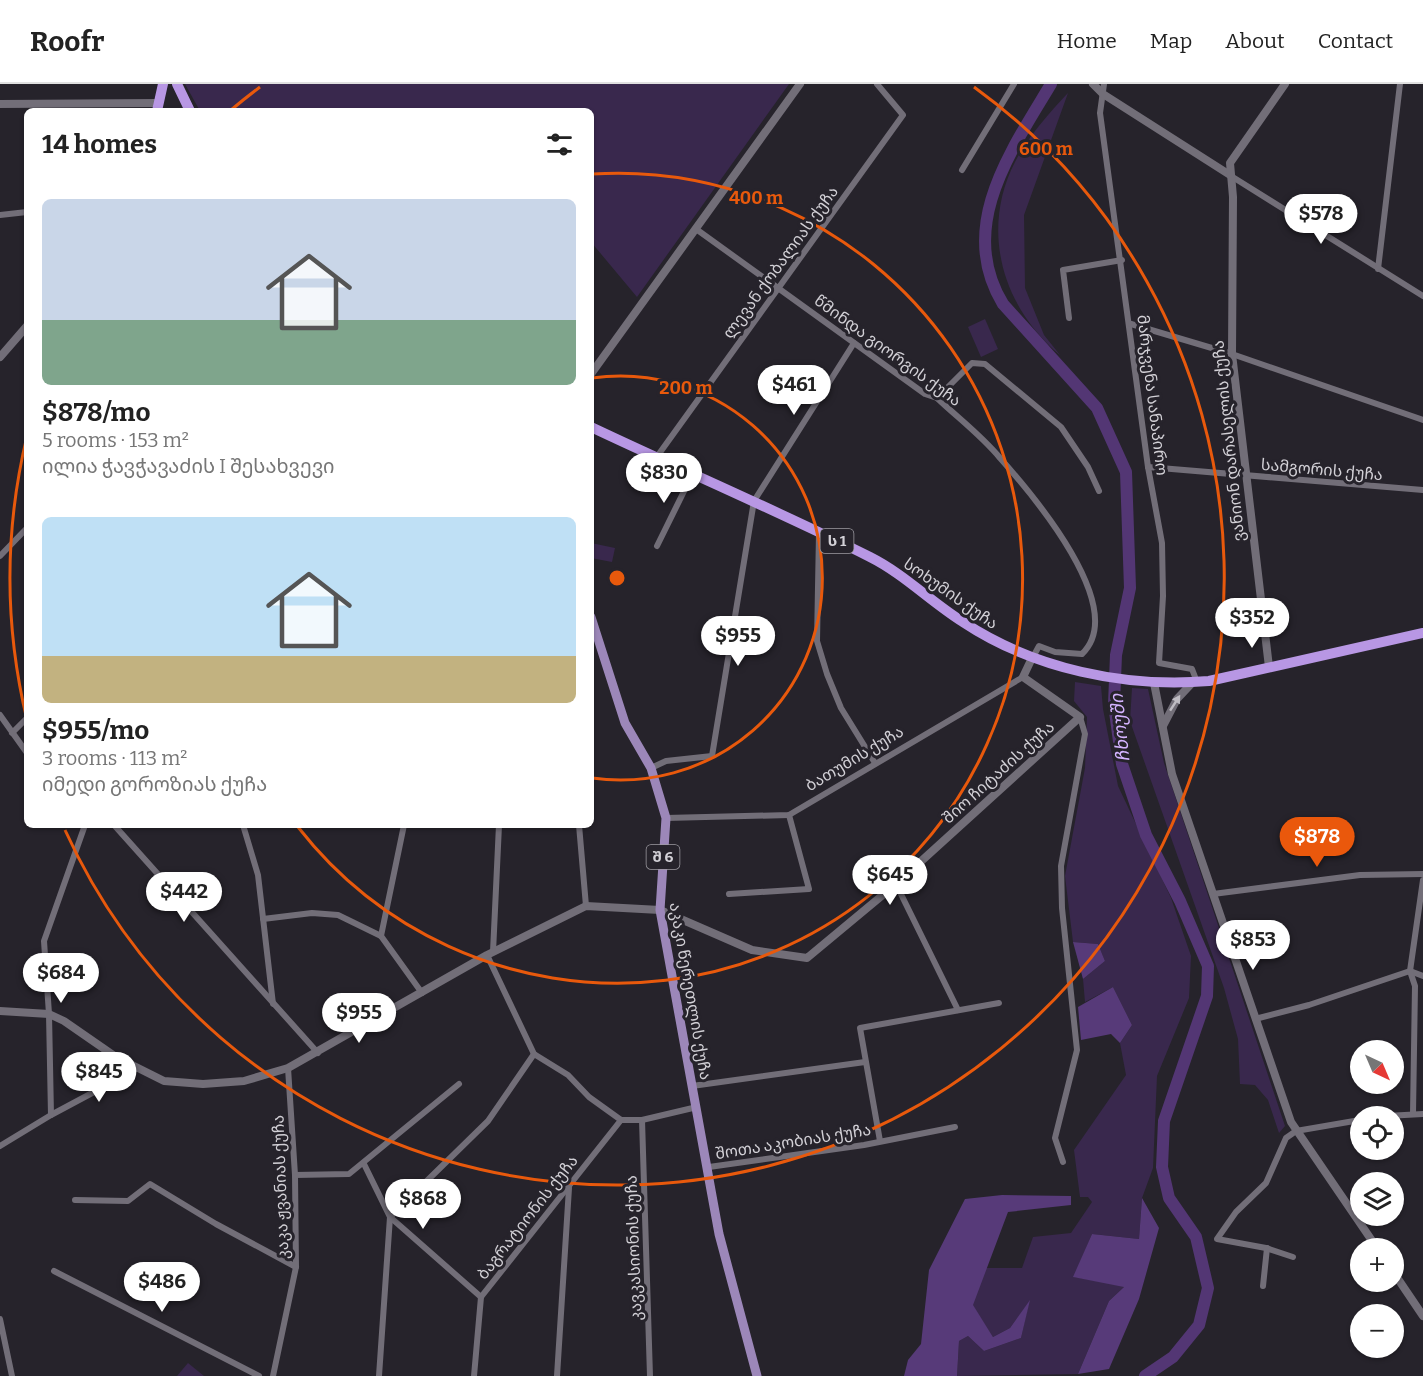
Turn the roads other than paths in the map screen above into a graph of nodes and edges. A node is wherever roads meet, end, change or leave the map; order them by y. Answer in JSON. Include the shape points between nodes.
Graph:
{"nodes":[{"id":1,"x":163,"y":84,"type":"edge"},
{"id":2,"x":177,"y":84,"type":"edge"},
{"id":3,"x":800,"y":84,"type":"edge"},
{"id":4,"x":877,"y":84,"type":"edge"},
{"id":5,"x":1014,"y":84,"type":"edge"},
{"id":6,"x":1093,"y":84,"type":"edge"},
{"id":7,"x":1285,"y":84,"type":"edge"},
{"id":8,"x":1400,"y":84,"type":"edge"},
{"id":9,"x":1103,"y":89,"type":"edge"},
{"id":10,"x":0,"y":104,"type":"edge"},
{"id":11,"x":158,"y":107,"type":"edge"},
{"id":12,"x":181,"y":108,"type":"edge"},
{"id":13,"x":189,"y":108,"type":"edge"},
{"id":14,"x":962,"y":170,"type":"dead end"},
{"id":15,"x":1230,"y":175,"type":"junction"},
{"id":16,"x":24,"y":212,"type":"edge"},
{"id":17,"x":0,"y":215,"type":"edge"},
{"id":18,"x":696,"y":230,"type":"junction"},
{"id":19,"x":1122,"y":260,"type":"junction"},
{"id":20,"x":1378,"y":269,"type":"junction"},
{"id":21,"x":779,"y":287,"type":"junction"},
{"id":22,"x":1423,"y":296,"type":"edge"},
{"id":23,"x":1070,"y":318,"type":"dead end"},
{"id":24,"x":1131,"y":324,"type":"junction"},
{"id":25,"x":24,"y":329,"type":"edge"},
{"id":26,"x":854,"y":343,"type":"junction"},
{"id":27,"x":1232,"y":354,"type":"junction"},
{"id":28,"x":0,"y":357,"type":"edge"},
{"id":29,"x":594,"y":370,"type":"edge"},
{"id":30,"x":937,"y":398,"type":"junction"},
{"id":31,"x":1423,"y":420,"type":"edge"},
{"id":32,"x":594,"y":428,"type":"edge"},
{"id":33,"x":656,"y":458,"type":"junction"},
{"id":34,"x":1148,"y":467,"type":"junction"},
{"id":35,"x":693,"y":472,"type":"junction"},
{"id":36,"x":1245,"y":476,"type":"junction"},
{"id":37,"x":1423,"y":490,"type":"edge"},
{"id":38,"x":1099,"y":491,"type":"dead end"},
{"id":39,"x":754,"y":501,"type":"junction"},
{"id":40,"x":24,"y":531,"type":"edge"},
{"id":41,"x":819,"y":533,"type":"junction"},
{"id":42,"x":657,"y":546,"type":"dead end"},
{"id":43,"x":0,"y":556,"type":"edge"},
{"id":44,"x":594,"y":626,"type":"edge"},
{"id":45,"x":1423,"y":633,"type":"edge"},
{"id":46,"x":1032,"y":658,"type":"junction"},
{"id":47,"x":1269,"y":667,"type":"junction"},
{"id":48,"x":1023,"y":677,"type":"junction"},
{"id":49,"x":1194,"y":682,"type":"junction"},
{"id":50,"x":1148,"y":683,"type":"junction"},
{"id":51,"x":0,"y":715,"type":"edge"},
{"id":52,"x":1080,"y":717,"type":"junction"},
{"id":53,"x":24,"y":721,"type":"edge"},
{"id":54,"x":1163,"y":726,"type":"junction"},
{"id":55,"x":12,"y":733,"type":"junction"},
{"id":56,"x":24,"y":749,"type":"edge"},
{"id":57,"x":874,"y":763,"type":"junction"},
{"id":58,"x":651,"y":768,"type":"junction"},
{"id":59,"x":789,"y":815,"type":"junction"},
{"id":60,"x":666,"y":818,"type":"junction"},
{"id":61,"x":84,"y":828,"type":"edge"},
{"id":62,"x":117,"y":828,"type":"edge"},
{"id":63,"x":244,"y":828,"type":"edge"},
{"id":64,"x":403,"y":828,"type":"edge"},
{"id":65,"x":499,"y":828,"type":"edge"},
{"id":66,"x":579,"y":828,"type":"edge"},
{"id":67,"x":1423,"y":874,"type":"edge"},
{"id":68,"x":1423,"y":880,"type":"edge"},
{"id":69,"x":896,"y":884,"type":"junction"},
{"id":70,"x":729,"y":894,"type":"dead end"},
{"id":71,"x":1214,"y":894,"type":"junction"},
{"id":72,"x":586,"y":906,"type":"junction"},
{"id":73,"x":660,"y":910,"type":"junction"},
{"id":74,"x":262,"y":919,"type":"junction"},
{"id":75,"x":381,"y":936,"type":"junction"},
{"id":76,"x":490,"y":953,"type":"junction"},
{"id":77,"x":1410,"y":971,"type":"junction"},
{"id":78,"x":1423,"y":976,"type":"edge"},
{"id":79,"x":422,"y":993,"type":"junction"},
{"id":80,"x":999,"y":1003,"type":"dead end"},
{"id":81,"x":273,"y":1005,"type":"junction"},
{"id":82,"x":958,"y":1010,"type":"junction"},
{"id":83,"x":0,"y":1011,"type":"edge"},
{"id":84,"x":49,"y":1014,"type":"junction"},
{"id":85,"x":1255,"y":1019,"type":"junction"},
{"id":86,"x":318,"y":1053,"type":"junction"},
{"id":87,"x":534,"y":1054,"type":"junction"},
{"id":88,"x":116,"y":1057,"type":"junction"},
{"id":89,"x":865,"y":1062,"type":"junction"},
{"id":90,"x":288,"y":1068,"type":"junction"},
{"id":91,"x":459,"y":1084,"type":"dead end"},
{"id":92,"x":692,"y":1086,"type":"junction"},
{"id":93,"x":697,"y":1107,"type":"junction"},
{"id":94,"x":1413,"y":1114,"type":"junction"},
{"id":95,"x":1423,"y":1114,"type":"edge"},
{"id":96,"x":51,"y":1115,"type":"junction"},
{"id":97,"x":1404,"y":1115,"type":"edge"},
{"id":98,"x":621,"y":1120,"type":"junction"},
{"id":99,"x":642,"y":1120,"type":"junction"},
{"id":100,"x":1350,"y":1122,"type":"edge"},
{"id":101,"x":955,"y":1127,"type":"dead end"},
{"id":102,"x":1296,"y":1131,"type":"junction"},
{"id":103,"x":880,"y":1141,"type":"junction"},
{"id":104,"x":0,"y":1146,"type":"edge"},
{"id":105,"x":1064,"y":1162,"type":"dead end"},
{"id":106,"x":364,"y":1164,"type":"junction"},
{"id":107,"x":709,"y":1167,"type":"junction"},
{"id":108,"x":295,"y":1176,"type":"junction"},
{"id":109,"x":570,"y":1187,"type":"junction"},
{"id":110,"x":75,"y":1200,"type":"dead end"},
{"id":111,"x":390,"y":1217,"type":"junction"},
{"id":112,"x":1370,"y":1238,"type":"edge"},
{"id":113,"x":1267,"y":1248,"type":"junction"},
{"id":114,"x":1293,"y":1257,"type":"dead end"},
{"id":115,"x":296,"y":1267,"type":"junction"},
{"id":116,"x":54,"y":1271,"type":"dead end"},
{"id":117,"x":1263,"y":1286,"type":"dead end"},
{"id":118,"x":1404,"y":1288,"type":"edge"},
{"id":119,"x":481,"y":1297,"type":"junction"},
{"id":120,"x":1423,"y":1316,"type":"edge"},
{"id":121,"x":0,"y":1319,"type":"edge"},
{"id":122,"x":12,"y":1376,"type":"edge"},
{"id":123,"x":259,"y":1376,"type":"edge"},
{"id":124,"x":273,"y":1376,"type":"edge"},
{"id":125,"x":379,"y":1376,"type":"edge"},
{"id":126,"x":474,"y":1376,"type":"edge"},
{"id":127,"x":557,"y":1376,"type":"edge"},
{"id":128,"x":650,"y":1376,"type":"edge"},
{"id":129,"x":757,"y":1376,"type":"edge"}],
"edges":[{"from":1,"to":11,"type":"highway"},
{"from":2,"to":12,"type":"highway"},
{"from":2,"to":13,"type":"highway"},
{"from":3,"to":18,"type":"street"},
{"from":4,"to":21,"type":"street","name":"ლევან ქობალიას ქუჩა","via":[[903,115]]},
{"from":5,"to":14,"type":"street"},
{"from":6,"to":9,"type":"street"},
{"from":7,"to":15,"type":"street","via":[[1230,163]]},
{"from":8,"to":20,"type":"street"},
{"from":9,"to":15,"type":"street"},
{"from":9,"to":19,"type":"street","name":"მარჯვენა სანაპირო","via":[[1100,113]]},
{"from":10,"to":11,"type":"street"},
{"from":15,"to":20,"type":"street"},
{"from":15,"to":27,"type":"street","name":"ვანიონ დარასელის ქუჩა"},
{"from":16,"to":17,"type":"street"},
{"from":18,"to":21,"type":"street","name":"წმინდა გიორგის ქუჩა"},
{"from":18,"to":29,"type":"street"},
{"from":19,"to":23,"type":"street","via":[[1063,270]]},
{"from":19,"to":24,"type":"street","name":"მარჯვენა სანაპირო"},
{"from":20,"to":22,"type":"street"},
{"from":21,"to":26,"type":"street","name":"წმინდა გიორგის ქუჩა"},
{"from":21,"to":33,"type":"street","name":"ლევან ქობალიას ქუჩა"},
{"from":24,"to":27,"type":"street"},
{"from":24,"to":34,"type":"street","name":"მარჯვენა სანაპირო"},
{"from":25,"to":28,"type":"street"},
{"from":26,"to":30,"type":"street","name":"წმინდა გიორგის ქუჩა","via":[[925,394]]},
{"from":26,"to":39,"type":"street"},
{"from":27,"to":31,"type":"street"},
{"from":27,"to":36,"type":"street","name":"ვანიონ დარასელის ქუჩა"},
{"from":30,"to":38,"type":"street","via":[[972,363],[985,364],[1061,427]]},
{"from":30,"to":46,"type":"street","name":"წმინდა გიორგის ქუჩა","via":[[999,456],[1026,490],[1076,561],[1094,602],[1095,622],[1088,649],[1082,654],[1039,646]]},
{"from":32,"to":33,"type":"highway","name":"სოხუმის ქუჩა","number":"ს 1"},
{"from":33,"to":35,"type":"highway","name":"სოხუმის ქუჩა","number":"ს 1"},
{"from":34,"to":36,"type":"street","name":"სამგორის ქუჩა"},
{"from":34,"to":49,"type":"street","name":"მარჯვენა სანაპირო","via":[[1162,543],[1159,663],[1192,669]]},
{"from":35,"to":39,"type":"highway","name":"სოხუმის ქუჩა","number":"ს 1"},
{"from":35,"to":42,"type":"street"},
{"from":36,"to":37,"type":"street","name":"სამგორის ქუჩა"},
{"from":36,"to":47,"type":"street","name":"ვანიონ დარასელის ქუჩა"},
{"from":39,"to":41,"type":"highway","name":"სოხუმის ქუჩა","number":"ს 1"},
{"from":39,"to":58,"type":"street","via":[[712,756],[666,761]]},
{"from":40,"to":43,"type":"street"},
{"from":41,"to":46,"type":"highway","name":"სოხუმის ქუჩა","number":"ს 1","via":[[873,558],[984,636]]},
{"from":41,"to":57,"type":"street","via":[[817,641],[826,674]]},
{"from":44,"to":58,"type":"main road","name":"აკაკი წერეთლის ქუჩა","number":"შ 6","via":[[626,723]]},
{"from":45,"to":47,"type":"highway","name":"სოხუმის ქუჩა","number":"ს 1"},
{"from":46,"to":48,"type":"street"},
{"from":46,"to":50,"type":"highway","name":"სოხუმის ქუჩა","number":"ს 1"},
{"from":47,"to":49,"type":"highway","name":"სოხუმის ქუჩა","number":"ს 1"},
{"from":48,"to":52,"type":"street"},
{"from":48,"to":57,"type":"street","name":"ბათუმის ქუჩა"},
{"from":49,"to":50,"type":"highway","name":"სოხუმის ქუჩა","number":"ს 1"},
{"from":54,"to":49,"type":"street","one_way":true,"via":[[1177,699]]},
{"from":50,"to":54,"type":"street"},
{"from":51,"to":55,"type":"street"},
{"from":52,"to":69,"type":"street","name":"შიო ჩიტაძის ქუჩა"},
{"from":52,"to":105,"type":"street","via":[[1085,734],[1061,866],[1077,1050],[1055,1137]]},
{"from":53,"to":55,"type":"street"},
{"from":54,"to":71,"type":"street","via":[[1172,774]]},
{"from":55,"to":56,"type":"street"},
{"from":57,"to":59,"type":"street","name":"ბათუმის ქუჩა"},
{"from":58,"to":60,"type":"main road","name":"აკაკი წერეთლის ქუჩა","number":"შ 6"},
{"from":59,"to":60,"type":"street"},
{"from":59,"to":70,"type":"street","via":[[809,888]]},
{"from":60,"to":73,"type":"main road","name":"აკაკი წერეთლის ქუჩა","number":"შ 6"},
{"from":61,"to":84,"type":"street","via":[[44,941]]},
{"from":62,"to":81,"type":"street"},
{"from":63,"to":74,"type":"street","via":[[258,875]]},
{"from":64,"to":75,"type":"street"},
{"from":65,"to":76,"type":"street"},
{"from":66,"to":72,"type":"street"},
{"from":67,"to":71,"type":"street","via":[[1360,874]]},
{"from":68,"to":77,"type":"street"},
{"from":69,"to":73,"type":"street","name":"შიო ჩიტაძის ქუჩა","via":[[807,958],[752,950]]},
{"from":69,"to":82,"type":"street"},
{"from":71,"to":85,"type":"street"},
{"from":72,"to":73,"type":"street"},
{"from":72,"to":76,"type":"street"},
{"from":73,"to":92,"type":"main road","name":"აკაკი წერეთლის ქუჩა","number":"შ 6"},
{"from":74,"to":75,"type":"street","via":[[312,913],[338,915]]},
{"from":74,"to":81,"type":"street"},
{"from":75,"to":79,"type":"street"},
{"from":76,"to":79,"type":"street"},
{"from":76,"to":87,"type":"street"},
{"from":77,"to":78,"type":"street"},
{"from":77,"to":85,"type":"street"},
{"from":77,"to":94,"type":"street","via":[[1415,986]]},
{"from":79,"to":86,"type":"street"},
{"from":80,"to":82,"type":"street","name":"შოთა აკობიას ქუჩა"},
{"from":81,"to":86,"type":"street"},
{"from":82,"to":89,"type":"street","name":"შოთა აკობიას ქუჩა","via":[[860,1028]]},
{"from":83,"to":84,"type":"street"},
{"from":84,"to":88,"type":"street"},
{"from":84,"to":96,"type":"street"},
{"from":85,"to":102,"type":"street"},
{"from":86,"to":90,"type":"street"},
{"from":87,"to":98,"type":"street","via":[[568,1075],[589,1097]]},
{"from":87,"to":111,"type":"street","via":[[488,1121]]},
{"from":88,"to":90,"type":"street","via":[[164,1081],[203,1084],[244,1081]]},
{"from":88,"to":96,"type":"street","via":[[94,1092]]},
{"from":89,"to":92,"type":"street"},
{"from":89,"to":103,"type":"street","name":"შოთა აკობიას ქუჩა"},
{"from":90,"to":108,"type":"street","name":"კაკა ჟვანიას ქუჩა"},
{"from":91,"to":106,"type":"street"},
{"from":92,"to":93,"type":"main road","name":"აკაკი წერეთლის ქუჩა","number":"შ 6"},
{"from":93,"to":99,"type":"street"},
{"from":93,"to":107,"type":"main road","name":"აკაკი წერეთლის ქუჩა","number":"შ 6"},
{"from":94,"to":95,"type":"street"},
{"from":94,"to":97,"type":"street"},
{"from":96,"to":104,"type":"street"},
{"from":98,"to":99,"type":"street"},
{"from":98,"to":109,"type":"street","name":"ბაგრატიონის ქუჩა"},
{"from":99,"to":128,"type":"street","name":"კავკასიონის ქუჩა"},
{"from":100,"to":102,"type":"street"},
{"from":101,"to":103,"type":"street","name":"შოთა აკობიას ქუჩა"},
{"from":102,"to":112,"type":"street"},
{"from":102,"to":113,"type":"street","via":[[1286,1138],[1266,1184],[1236,1212],[1217,1239]]},
{"from":103,"to":107,"type":"street","name":"შოთა აკობიას ქუჩა"},
{"from":106,"to":108,"type":"street","via":[[349,1174]]},
{"from":106,"to":111,"type":"street"},
{"from":107,"to":129,"type":"main road","name":"აკაკი წერეთლის ქუჩა","number":"შ 6","via":[[719,1234]]},
{"from":108,"to":115,"type":"street","name":"კაკა ჟვანიას ქუჩა"},
{"from":109,"to":119,"type":"street","name":"ბაგრატიონის ქუჩა"},
{"from":109,"to":127,"type":"street"},
{"from":110,"to":115,"type":"street","via":[[128,1200],[150,1184]]},
{"from":111,"to":119,"type":"street"},
{"from":111,"to":125,"type":"street"},
{"from":113,"to":114,"type":"street"},
{"from":113,"to":117,"type":"street"},
{"from":115,"to":124,"type":"street","name":"კაკა ჟვანიას ქუჩა"},
{"from":116,"to":123,"type":"street"},
{"from":118,"to":120,"type":"street"},
{"from":119,"to":126,"type":"street","name":"ბაგრატიონის ქუჩა"},
{"from":121,"to":122,"type":"street"}]}
